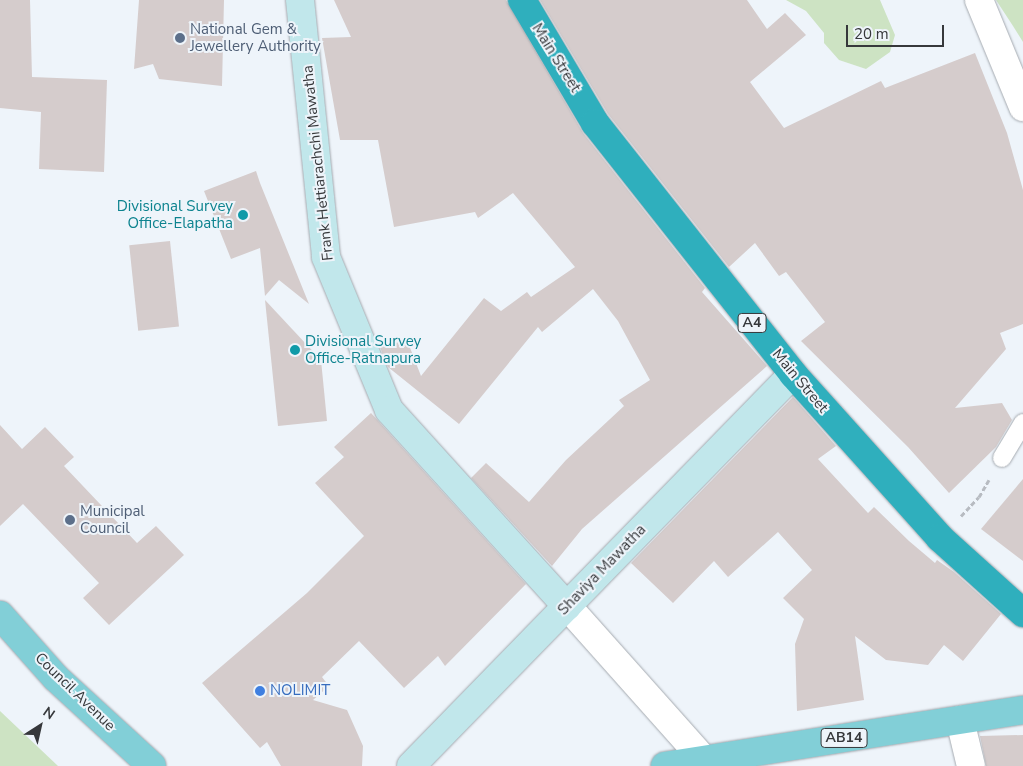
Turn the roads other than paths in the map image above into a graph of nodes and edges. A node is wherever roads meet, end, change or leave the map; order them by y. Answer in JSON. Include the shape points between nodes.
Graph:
{"nodes":[{"id":1,"x":300,"y":0,"type":"edge"},
{"id":2,"x":522,"y":0,"type":"edge"},
{"id":3,"x":979,"y":0,"type":"edge"},
{"id":4,"x":1023,"y":107,"type":"edge"},
{"id":5,"x":792,"y":374,"type":"junction"},
{"id":6,"x":1023,"y":423,"type":"edge"},
{"id":7,"x":1002,"y":458,"type":"road end"},
{"id":8,"x":567,"y":606,"type":"junction"},
{"id":9,"x":1023,"y":613,"type":"edge"},
{"id":10,"x":0,"y":615,"type":"edge"},
{"id":11,"x":1023,"y":710,"type":"edge"},
{"id":12,"x":960,"y":720,"type":"junction"},
{"id":13,"x":704,"y":760,"type":"junction"},
{"id":14,"x":152,"y":766,"type":"edge"},
{"id":15,"x":411,"y":766,"type":"edge"},
{"id":16,"x":665,"y":766,"type":"edge"},
{"id":17,"x":972,"y":766,"type":"edge"}],
"edges":[{"from":1,"to":8,"type":"street","name":"Frank Hettiarachchi Mawatha","via":[[326,257],[389,410]]},
{"from":2,"to":5,"type":"highway","name":"Main Street","number":"A4","via":[[596,123]]},
{"from":3,"to":4,"type":"street"},
{"from":5,"to":8,"type":"street","name":"Shaviya Mawatha"},
{"from":5,"to":9,"type":"highway","name":"Main Street","number":"A4","via":[[940,538]]},
{"from":6,"to":7,"type":"lane"},
{"from":8,"to":13,"type":"street"},
{"from":8,"to":15,"type":"street","name":"Shaviya Mawatha"},
{"from":10,"to":14,"type":"main road","name":"Council Avenue","via":[[56,678]]},
{"from":11,"to":12,"type":"main road","number":"AB14"},
{"from":12,"to":13,"type":"main road","number":"AB14"},
{"from":12,"to":17,"type":"street"},
{"from":13,"to":16,"type":"main road","number":"AB14"}]}
